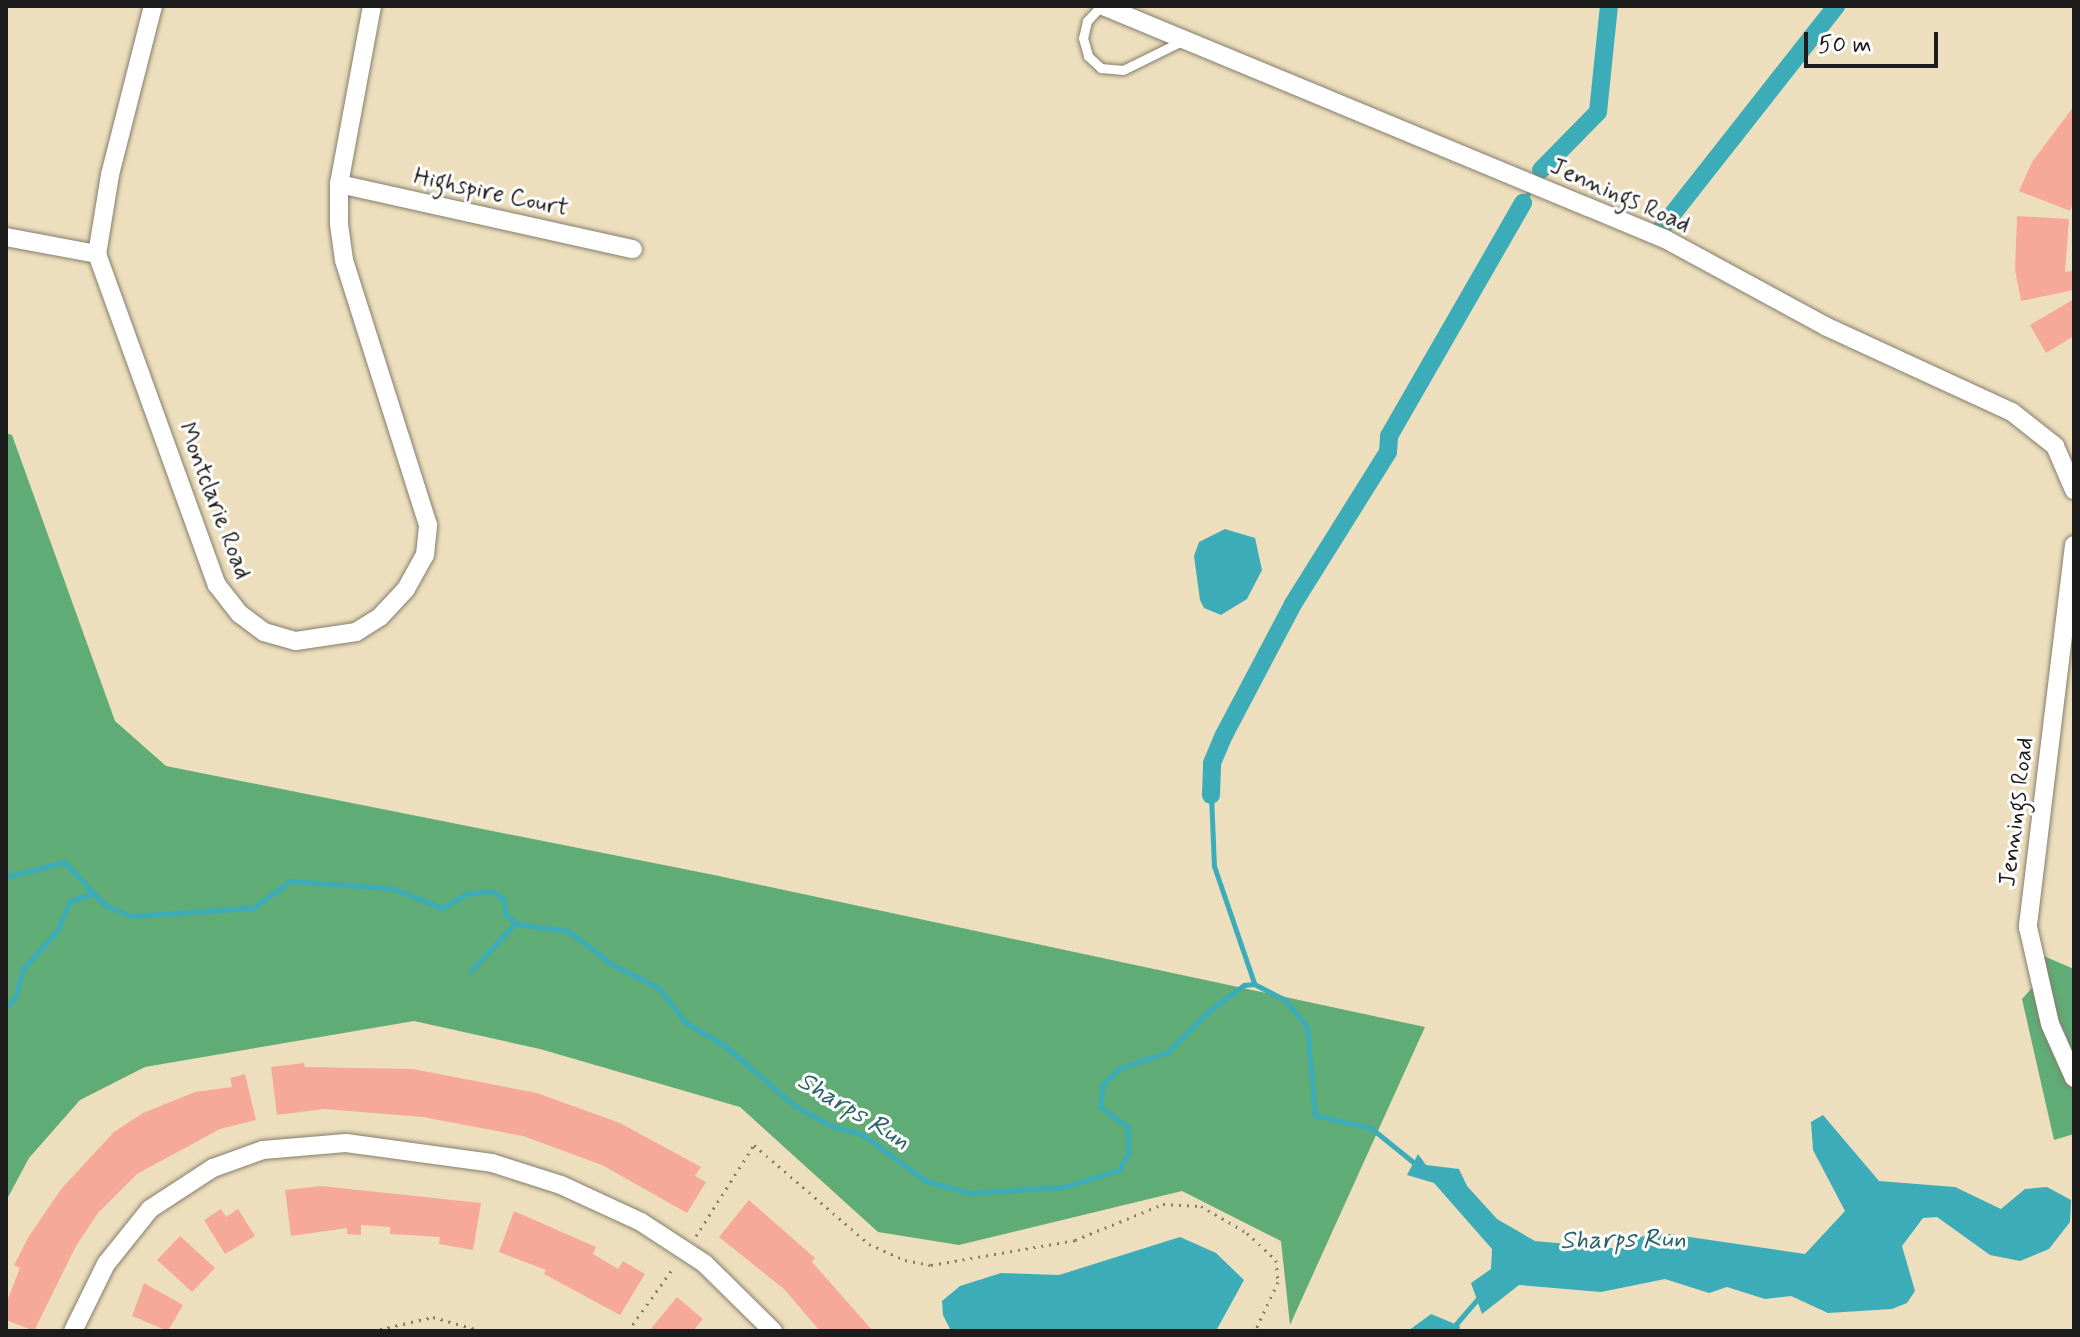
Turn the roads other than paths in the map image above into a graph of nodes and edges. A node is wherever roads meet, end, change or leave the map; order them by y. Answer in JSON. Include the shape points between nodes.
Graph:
{"nodes":[{"id":1,"x":153,"y":6,"type":"edge"},
{"id":2,"x":372,"y":6,"type":"edge"},
{"id":3,"x":1102,"y":6,"type":"edge"},
{"id":4,"x":1184,"y":40,"type":"junction"},
{"id":5,"x":339,"y":184,"type":"junction"},
{"id":6,"x":6,"y":237,"type":"edge"},
{"id":7,"x":633,"y":249,"type":"dead end"},
{"id":8,"x":97,"y":254,"type":"junction"},
{"id":9,"x":2074,"y":490,"type":"edge"},
{"id":10,"x":2074,"y":545,"type":"edge"},
{"id":11,"x":2072,"y":589,"type":"edge"},
{"id":12,"x":2070,"y":622,"type":"edge"},
{"id":13,"x":2074,"y":1078,"type":"edge"},
{"id":14,"x":73,"y":1331,"type":"edge"},
{"id":15,"x":773,"y":1331,"type":"edge"}],
"edges":[{"from":1,"to":8,"type":"street","name":"Montclarie Road","via":[[110,175]]},
{"from":2,"to":5,"type":"street","name":"Montclarie Road"},
{"from":3,"to":4,"type":"street","name":"Jennings Road"},
{"from":3,"to":4,"type":"lane","via":[[1087,21],[1083,38],[1088,56],[1101,68],[1123,70]]},
{"from":4,"to":9,"type":"street","name":"Jennings Road","via":[[1665,239],[1825,326],[2012,412],[2055,446]]},
{"from":5,"to":7,"type":"street","name":"Highspire Court"},
{"from":5,"to":8,"type":"street","name":"Montclarie Road","via":[[344,260],[428,525],[425,555],[406,589],[356,632],[296,641],[264,632],[240,614],[217,585]]},
{"from":6,"to":8,"type":"street"},
{"from":10,"to":11,"type":"street","name":"Jennings Road"},
{"from":11,"to":12,"type":"street","name":"Jennings Road"},
{"from":12,"to":13,"type":"street","name":"Jennings Road","via":[[2028,927],[2050,1024]]},
{"from":14,"to":15,"type":"street","via":[[106,1264],[150,1209],[213,1168],[263,1150],[346,1143],[492,1163],[561,1185],[641,1222],[704,1263]]}]}
